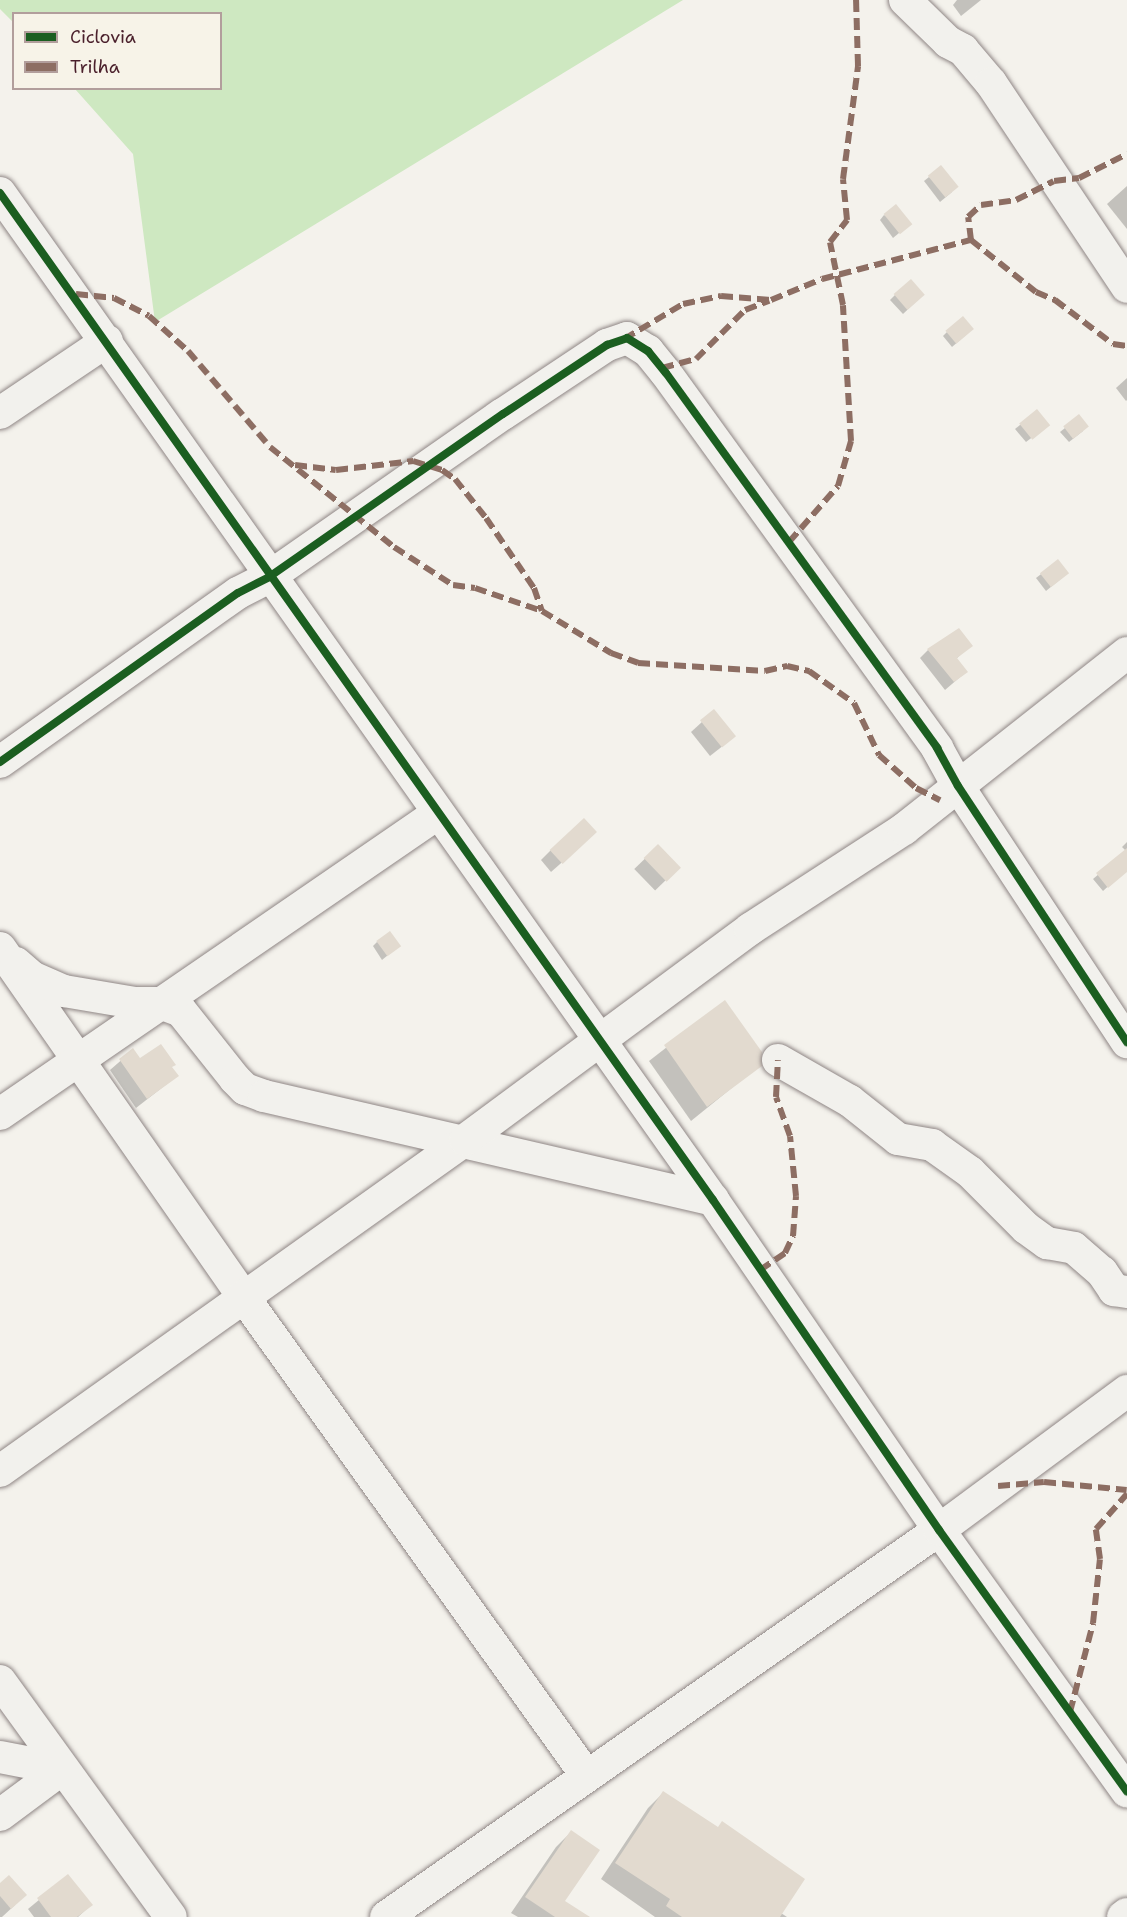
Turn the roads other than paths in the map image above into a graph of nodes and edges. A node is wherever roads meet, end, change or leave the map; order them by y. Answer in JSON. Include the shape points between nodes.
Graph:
{"nodes":[{"id":1,"x":905,"y":0,"type":"edge"},
{"id":2,"x":0,"y":193,"type":"edge"},
{"id":3,"x":1127,"y":287,"type":"edge"},
{"id":4,"x":107,"y":341,"type":"junction"},
{"id":5,"x":0,"y":413,"type":"edge"},
{"id":6,"x":269,"y":577,"type":"junction"},
{"id":7,"x":1127,"y":653,"type":"edge"},
{"id":8,"x":0,"y":762,"type":"edge"},
{"id":9,"x":958,"y":786,"type":"junction"},
{"id":10,"x":436,"y":814,"type":"junction"},
{"id":11,"x":1,"y":950,"type":"edge"},
{"id":12,"x":160,"y":1003,"type":"junction"},
{"id":13,"x":1124,"y":1031,"type":"edge"},
{"id":14,"x":600,"y":1040,"type":"junction"},
{"id":15,"x":778,"y":1060,"type":"dead end"},
{"id":16,"x":78,"y":1061,"type":"junction"},
{"id":17,"x":0,"y":1114,"type":"edge"},
{"id":18,"x":465,"y":1140,"type":"junction"},
{"id":19,"x":713,"y":1200,"type":"junction"},
{"id":20,"x":1127,"y":1292,"type":"edge"},
{"id":21,"x":243,"y":1296,"type":"junction"},
{"id":22,"x":1127,"y":1391,"type":"edge"},
{"id":23,"x":0,"y":1471,"type":"edge"},
{"id":24,"x":939,"y":1530,"type":"junction"},
{"id":25,"x":0,"y":1681,"type":"edge"},
{"id":26,"x":0,"y":1757,"type":"edge"},
{"id":27,"x":62,"y":1769,"type":"junction"},
{"id":28,"x":586,"y":1775,"type":"junction"},
{"id":29,"x":1127,"y":1792,"type":"edge"},
{"id":30,"x":0,"y":1815,"type":"edge"},
{"id":31,"x":1127,"y":1914,"type":"edge"},
{"id":32,"x":171,"y":1917,"type":"edge"},
{"id":33,"x":386,"y":1917,"type":"edge"},
{"id":34,"x":1123,"y":1917,"type":"edge"}],
"edges":[{"from":1,"to":3,"type":"street","via":[[948,42],[963,50],[991,83]]},
{"from":2,"to":4,"type":"street"},
{"from":4,"to":5,"type":"street"},
{"from":4,"to":6,"type":"street"},
{"from":6,"to":8,"type":"street","via":[[238,593]]},
{"from":6,"to":9,"type":"street","via":[[503,414],[607,345],[627,338],[648,351],[666,373],[937,748]]},
{"from":6,"to":10,"type":"street"},
{"from":7,"to":9,"type":"street"},
{"from":9,"to":13,"type":"street"},
{"from":9,"to":14,"type":"street","via":[[904,829],[750,929]]},
{"from":10,"to":12,"type":"street"},
{"from":10,"to":14,"type":"street"},
{"from":11,"to":12,"type":"street","via":[[32,976],[64,992]]},
{"from":11,"to":16,"type":"street"},
{"from":12,"to":16,"type":"street"},
{"from":12,"to":18,"type":"street","via":[[181,1011],[245,1089]]},
{"from":14,"to":18,"type":"street"},
{"from":14,"to":19,"type":"street"},
{"from":15,"to":20,"type":"street","via":[[850,1101],[898,1139],[932,1145],[970,1172],[1026,1228],[1047,1243],[1074,1248],[1102,1272],[1114,1290]]},
{"from":16,"to":17,"type":"street"},
{"from":16,"to":21,"type":"street"},
{"from":18,"to":19,"type":"street","via":[[529,1159]]},
{"from":18,"to":21,"type":"street"},
{"from":19,"to":24,"type":"street"},
{"from":21,"to":23,"type":"street"},
{"from":21,"to":28,"type":"street"},
{"from":22,"to":24,"type":"street"},
{"from":24,"to":28,"type":"street"},
{"from":24,"to":29,"type":"street"},
{"from":25,"to":27,"type":"street"},
{"from":26,"to":27,"type":"street"},
{"from":27,"to":30,"type":"street"},
{"from":27,"to":32,"type":"street"},
{"from":28,"to":33,"type":"street"},
{"from":31,"to":34,"type":"street"}]}
